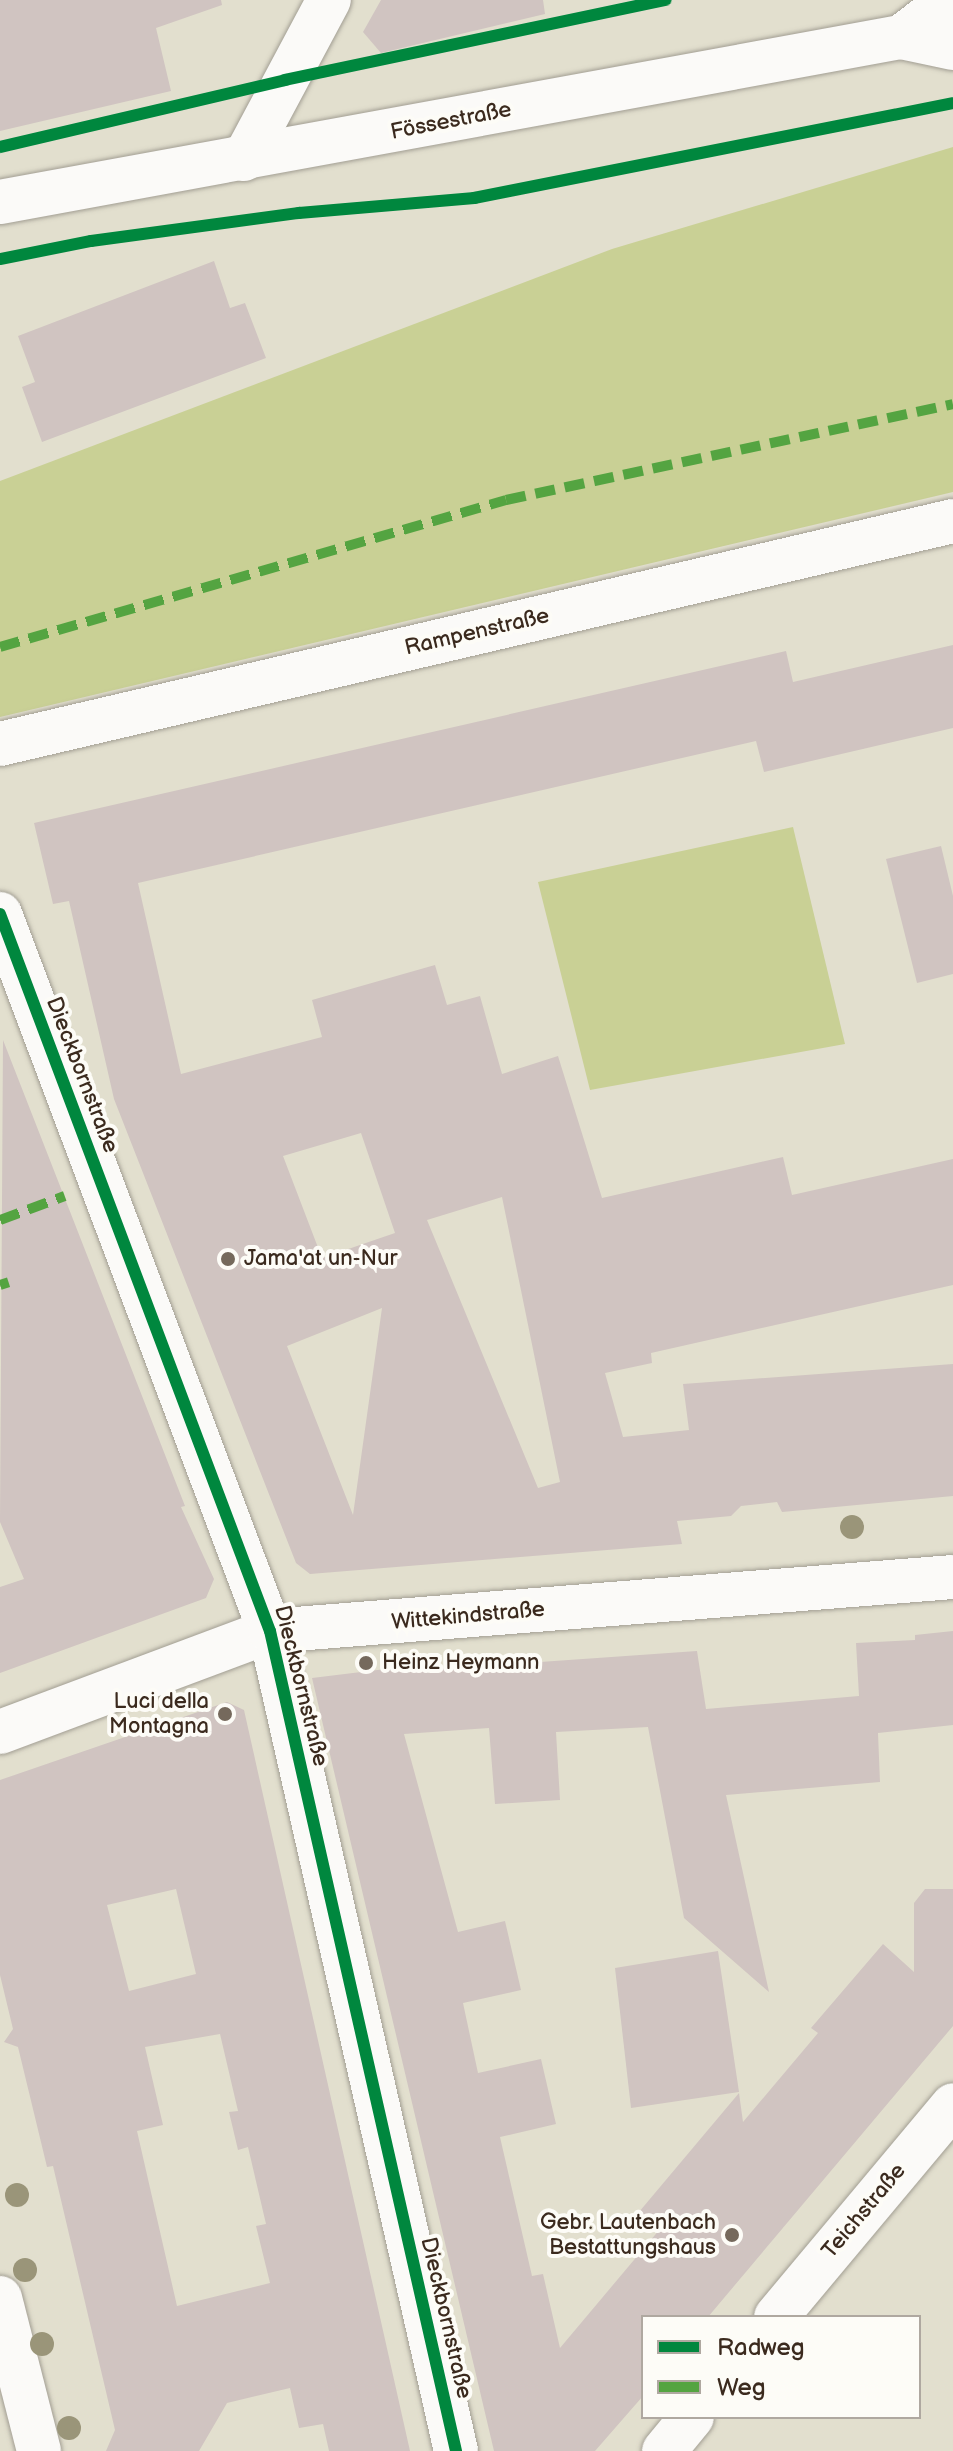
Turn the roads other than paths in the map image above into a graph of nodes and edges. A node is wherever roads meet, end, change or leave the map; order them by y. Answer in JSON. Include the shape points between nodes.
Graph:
{"nodes":[{"id":1,"x":329,"y":0,"type":"edge"},
{"id":2,"x":950,"y":0,"type":"edge"},
{"id":3,"x":895,"y":19,"type":"edge"},
{"id":4,"x":953,"y":48,"type":"edge"},
{"id":5,"x":244,"y":159,"type":"junction"},
{"id":6,"x":0,"y":202,"type":"edge"},
{"id":7,"x":953,"y":521,"type":"edge"},
{"id":8,"x":0,"y":744,"type":"edge"},
{"id":9,"x":0,"y":914,"type":"edge"},
{"id":10,"x":953,"y":1577,"type":"edge"},
{"id":11,"x":270,"y":1631,"type":"junction"},
{"id":12,"x":0,"y":1732,"type":"edge"},
{"id":13,"x":953,"y":2105,"type":"edge"},
{"id":14,"x":0,"y":2298,"type":"edge"},
{"id":15,"x":778,"y":2315,"type":"edge"},
{"id":16,"x":690,"y":2419,"type":"edge"},
{"id":17,"x":39,"y":2451,"type":"edge"},
{"id":18,"x":456,"y":2451,"type":"edge"},
{"id":19,"x":664,"y":2451,"type":"edge"}],
"edges":[{"from":1,"to":5,"type":"street"},
{"from":2,"to":3,"type":"street","name":"Fössestraße"},
{"from":3,"to":4,"type":"street","name":"Fössestraße"},
{"from":3,"to":5,"type":"street","name":"Fössestraße"},
{"from":5,"to":6,"type":"street","name":"Fössestraße"},
{"from":7,"to":8,"type":"street","name":"Rampenstraße"},
{"from":9,"to":11,"type":"street","name":"Dieckbornstraße"},
{"from":10,"to":11,"type":"street","name":"Wittekindstraße"},
{"from":11,"to":12,"type":"street","name":"Wittekindstraße"},
{"from":11,"to":18,"type":"street","name":"Dieckbornstraße"},
{"from":13,"to":15,"type":"street","name":"Teichstraße"},
{"from":14,"to":17,"type":"street"},
{"from":16,"to":19,"type":"street"}]}
